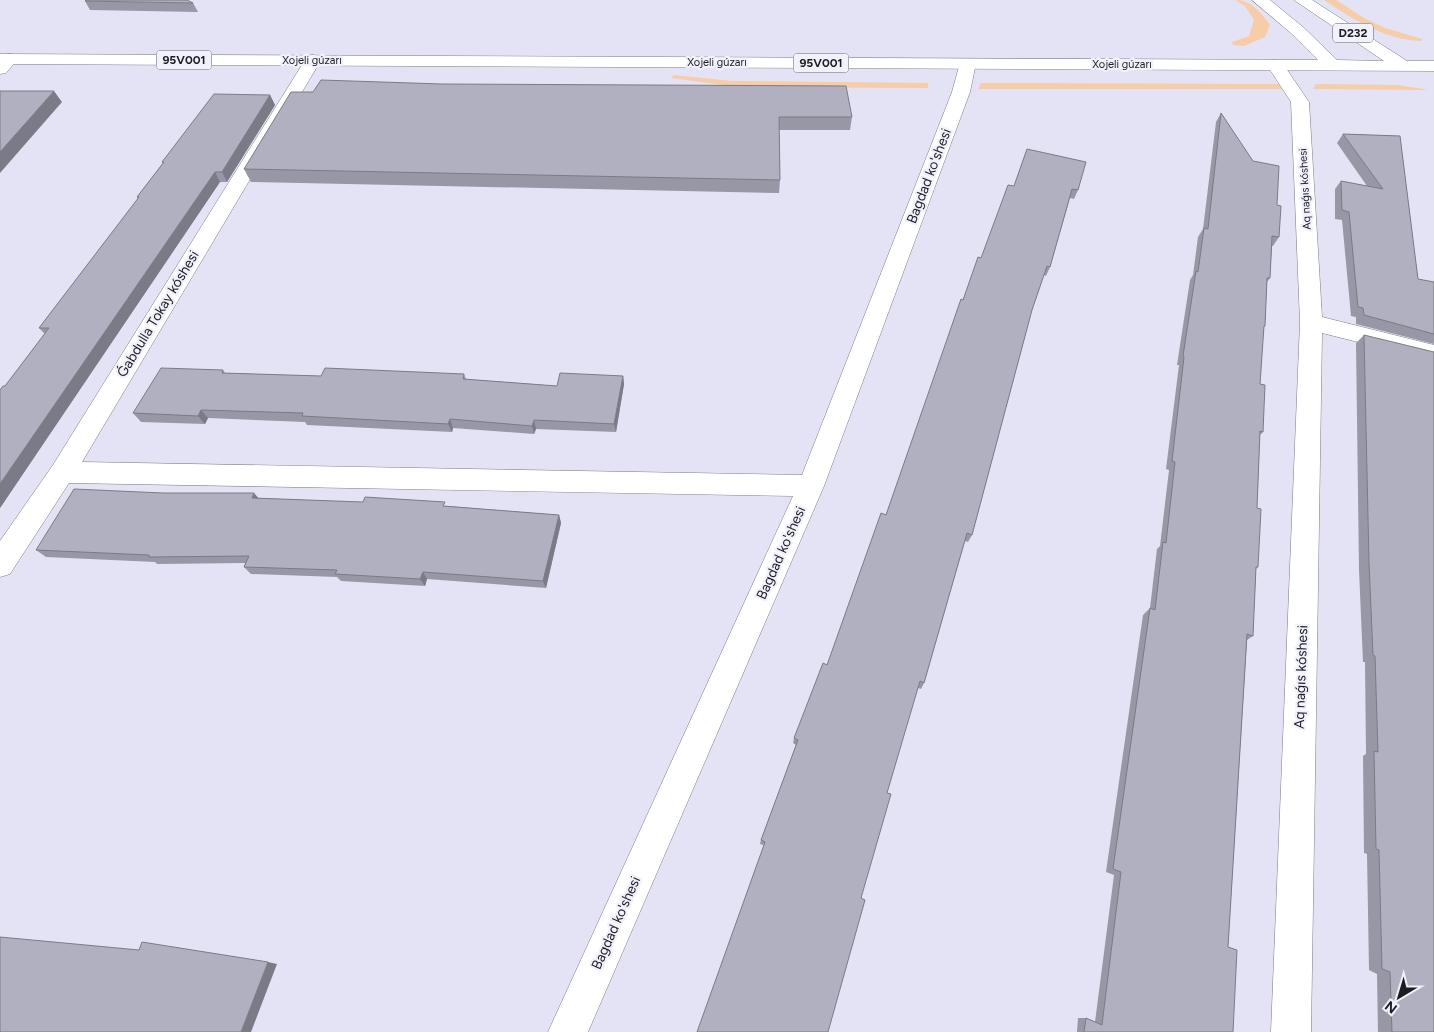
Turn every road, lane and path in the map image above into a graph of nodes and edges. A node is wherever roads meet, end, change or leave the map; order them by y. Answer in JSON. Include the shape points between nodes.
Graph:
{"nodes":[{"id":1,"x":1260,"y":0,"type":"edge"},
{"id":2,"x":1302,"y":0,"type":"edge"},
{"id":3,"x":1306,"y":37,"type":"junction"},
{"id":4,"x":1341,"y":39,"type":"junction"},
{"id":5,"x":313,"y":60,"type":"junction"},
{"id":6,"x":3,"y":62,"type":"edge"},
{"id":7,"x":968,"y":63,"type":"junction"},
{"id":8,"x":1276,"y":64,"type":"junction"},
{"id":9,"x":1332,"y":65,"type":"junction"},
{"id":10,"x":1404,"y":66,"type":"junction"},
{"id":11,"x":1434,"y":66,"type":"edge"},
{"id":12,"x":1312,"y":322,"type":"junction"},
{"id":13,"x":1434,"y":353,"type":"edge"},
{"id":14,"x":62,"y":472,"type":"junction"},
{"id":15,"x":811,"y":486,"type":"junction"},
{"id":16,"x":0,"y":565,"type":"edge"},
{"id":17,"x":568,"y":1032,"type":"edge"},
{"id":18,"x":1291,"y":1032,"type":"edge"}],
"edges":[{"from":1,"to":3,"type":"street","number":"D232"},
{"from":2,"to":4,"type":"street","number":"D232"},
{"from":3,"to":4,"type":"street"},
{"from":3,"to":9,"type":"street","number":"D232"},
{"from":4,"to":10,"type":"street","number":"D232"},
{"from":5,"to":6,"type":"street","name":"Xojeli gúzarı","number":"95V001"},
{"from":5,"to":7,"type":"street","name":"Xojeli gúzarı","number":"95V001"},
{"from":5,"to":14,"type":"street","name":"Ǵabdulla Tokay kóshesi"},
{"from":7,"to":8,"type":"street","name":"Xojeli gúzarı","number":"95V001"},
{"from":7,"to":15,"type":"street","name":"Bagdad ko'shesi","via":[[961,92]]},
{"from":8,"to":9,"type":"street","name":"Xojeli gúzarı","number":"95V001"},
{"from":8,"to":12,"type":"street","name":"Aq naǵıs kóshesi","via":[[1300,102]]},
{"from":9,"to":10,"type":"street","name":"Xojeli gúzarı"},
{"from":10,"to":11,"type":"street","name":"Xojeli gúzarı"},
{"from":12,"to":13,"type":"street"},
{"from":12,"to":18,"type":"street","name":"Aq naǵıs kóshesi"},
{"from":14,"to":15,"type":"street"},
{"from":14,"to":16,"type":"street","name":"Ǵabdulla Tokay kóshesi"},
{"from":15,"to":17,"type":"street","name":"Bagdad ko'shesi"}]}
